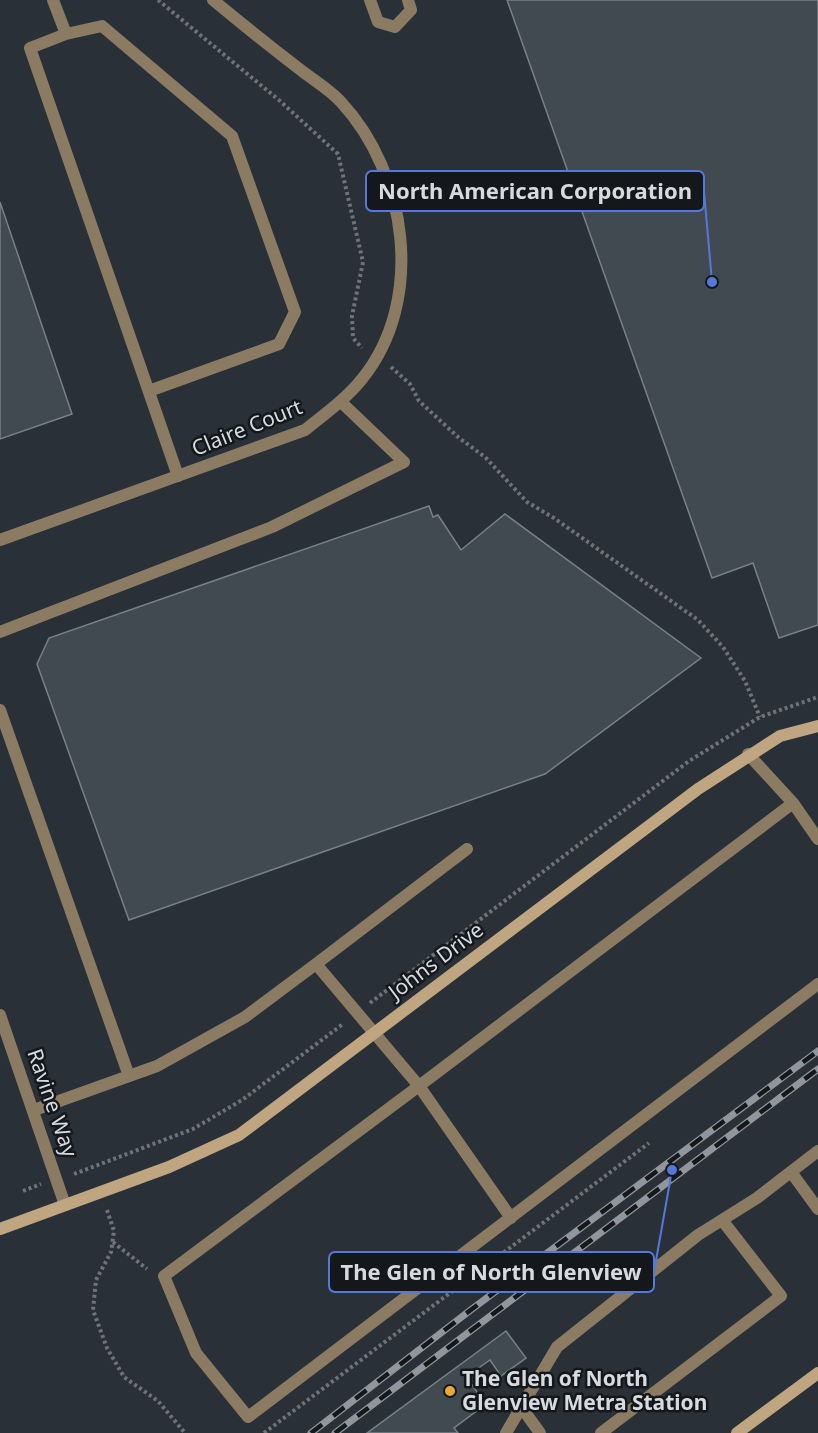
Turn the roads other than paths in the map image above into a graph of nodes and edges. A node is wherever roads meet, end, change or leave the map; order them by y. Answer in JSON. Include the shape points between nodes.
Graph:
{"nodes":[{"id":1,"x":53,"y":0,"type":"edge"},
{"id":2,"x":213,"y":0,"type":"edge"},
{"id":3,"x":370,"y":0,"type":"edge"},
{"id":4,"x":408,"y":0,"type":"edge"},
{"id":5,"x":66,"y":34,"type":"junction"},
{"id":6,"x":149,"y":391,"type":"junction"},
{"id":7,"x":341,"y":402,"type":"junction"},
{"id":8,"x":178,"y":476,"type":"junction"},
{"id":9,"x":0,"y":540,"type":"edge"},
{"id":10,"x":0,"y":632,"type":"edge"},
{"id":11,"x":0,"y":710,"type":"edge"},
{"id":12,"x":818,"y":726,"type":"edge"},
{"id":13,"x":748,"y":754,"type":"junction"},
{"id":14,"x":793,"y":803,"type":"junction"},
{"id":15,"x":818,"y":839,"type":"edge"},
{"id":16,"x":467,"y":849,"type":"dead end"},
{"id":17,"x":316,"y":964,"type":"junction"},
{"id":18,"x":818,"y":984,"type":"edge"},
{"id":19,"x":0,"y":1015,"type":"edge"},
{"id":20,"x":375,"y":1032,"type":"junction"},
{"id":21,"x":129,"y":1076,"type":"junction"},
{"id":22,"x":418,"y":1086,"type":"junction"},
{"id":23,"x":34,"y":1110,"type":"junction"},
{"id":24,"x":818,"y":1151,"type":"edge"},
{"id":25,"x":791,"y":1172,"type":"junction"},
{"id":26,"x":65,"y":1205,"type":"junction"},
{"id":27,"x":818,"y":1209,"type":"edge"},
{"id":28,"x":511,"y":1218,"type":"junction"},
{"id":29,"x":722,"y":1220,"type":"junction"},
{"id":30,"x":0,"y":1229,"type":"edge"},
{"id":31,"x":818,"y":1373,"type":"edge"},
{"id":32,"x":522,"y":1408,"type":"junction"},
{"id":33,"x":506,"y":1433,"type":"edge"},
{"id":34,"x":540,"y":1433,"type":"edge"},
{"id":35,"x":601,"y":1433,"type":"edge"},
{"id":36,"x":737,"y":1433,"type":"edge"}],
"edges":[{"from":1,"to":5,"type":"street"},
{"from":2,"to":7,"type":"street","name":"Claire Court","via":[[341,102],[379,156],[399,213],[403,277],[389,328],[364,377]]},
{"from":3,"to":4,"type":"street","via":[[378,22],[395,27],[411,10]]},
{"from":5,"to":6,"type":"street","via":[[30,48]]},
{"from":5,"to":6,"type":"street","via":[[102,27],[232,136],[295,312],[279,344]]},
{"from":6,"to":8,"type":"street"},
{"from":7,"to":8,"type":"street","name":"Claire Court","via":[[305,430]]},
{"from":7,"to":10,"type":"street","via":[[404,462],[272,527]]},
{"from":8,"to":9,"type":"street","name":"Claire Court"},
{"from":11,"to":21,"type":"street"},
{"from":12,"to":13,"type":"street","name":"Johns Drive","via":[[780,736]]},
{"from":13,"to":14,"type":"street"},
{"from":13,"to":20,"type":"street","name":"Johns Drive","via":[[632,836]]},
{"from":14,"to":15,"type":"street"},
{"from":14,"to":22,"type":"street"},
{"from":16,"to":17,"type":"street"},
{"from":17,"to":20,"type":"street"},
{"from":17,"to":21,"type":"street","via":[[245,1017],[157,1066]]},
{"from":18,"to":28,"type":"street"},
{"from":19,"to":23,"type":"street","name":"Ravine Way"},
{"from":20,"to":22,"type":"street"},
{"from":20,"to":26,"type":"street","name":"Johns Drive","via":[[239,1135],[169,1167]]},
{"from":21,"to":23,"type":"street"},
{"from":22,"to":28,"type":"street"},
{"from":22,"to":28,"type":"street","via":[[164,1276],[196,1353],[248,1417]]},
{"from":23,"to":26,"type":"street","name":"Ravine Way"},
{"from":24,"to":25,"type":"street"},
{"from":25,"to":27,"type":"street"},
{"from":25,"to":29,"type":"street"},
{"from":26,"to":30,"type":"street","name":"Johns Drive"},
{"from":29,"to":32,"type":"street","via":[[557,1347]]},
{"from":29,"to":35,"type":"street","via":[[781,1296]]},
{"from":31,"to":36,"type":"street"},
{"from":32,"to":33,"type":"street"},
{"from":32,"to":34,"type":"street"}]}
